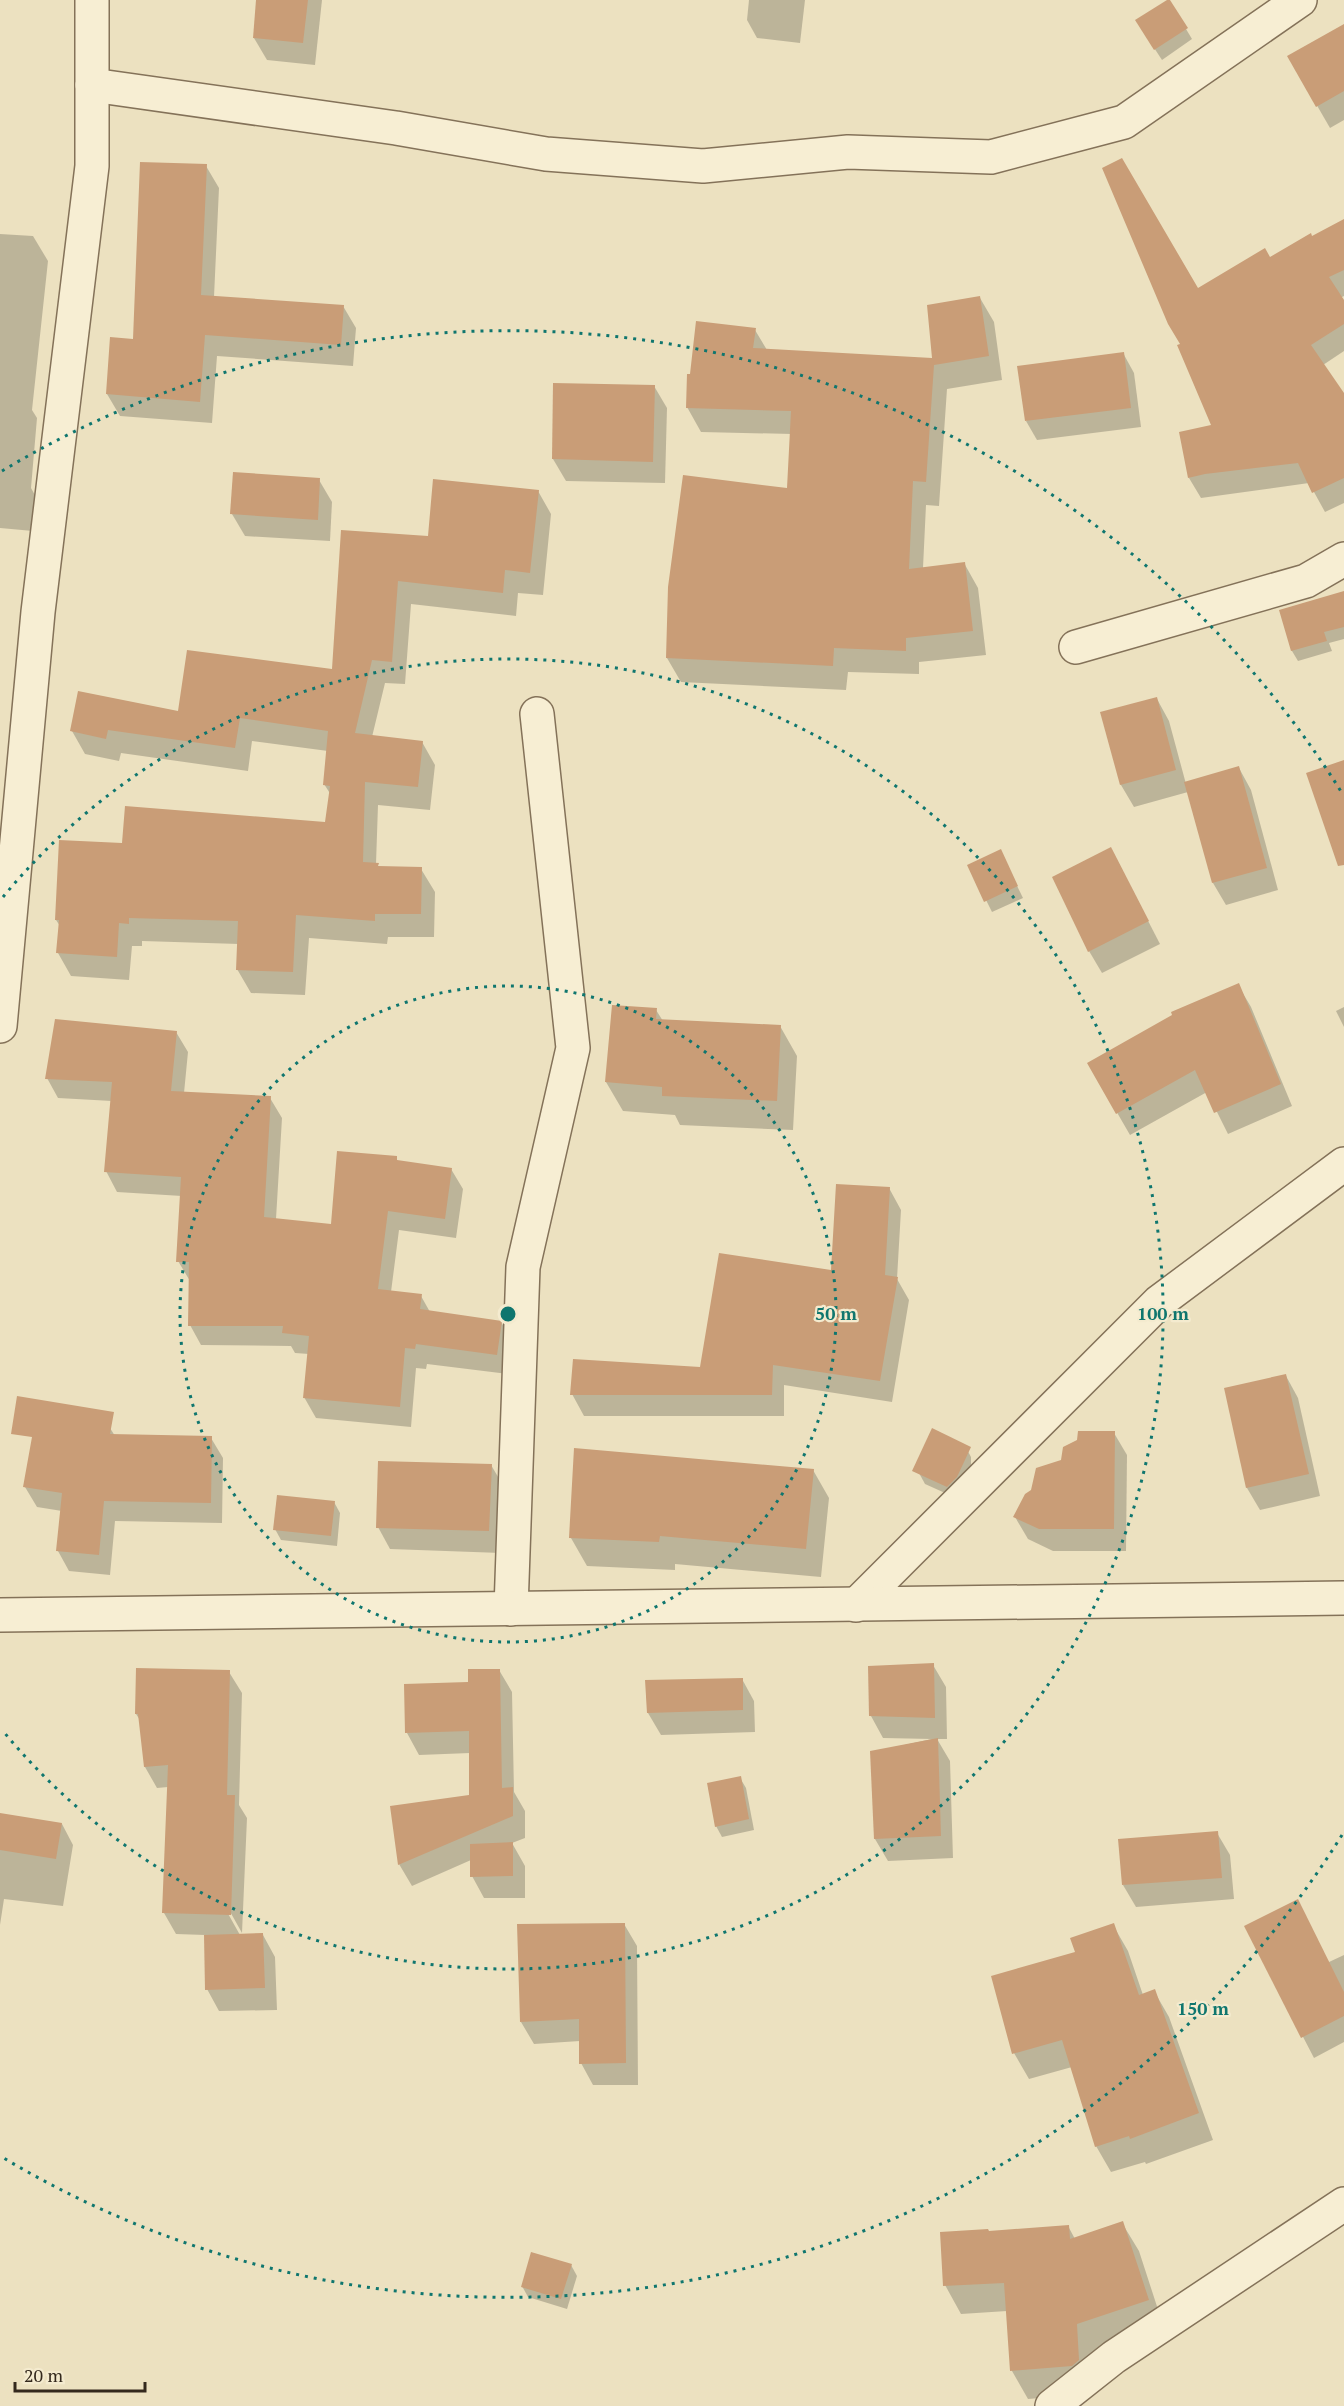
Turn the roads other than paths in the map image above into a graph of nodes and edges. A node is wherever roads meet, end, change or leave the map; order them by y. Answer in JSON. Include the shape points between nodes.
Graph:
{"nodes":[{"id":1,"x":92,"y":0,"type":"edge"},
{"id":2,"x":1300,"y":0,"type":"edge"},
{"id":3,"x":92,"y":85,"type":"junction"},
{"id":4,"x":1344,"y":559,"type":"edge"},
{"id":5,"x":1076,"y":647,"type":"dead end"},
{"id":6,"x":537,"y":714,"type":"dead end"},
{"id":7,"x":0,"y":1026,"type":"edge"},
{"id":8,"x":1344,"y":1164,"type":"edge"},
{"id":9,"x":1344,"y":1598,"type":"edge"},
{"id":10,"x":856,"y":1605,"type":"junction"},
{"id":11,"x":511,"y":1609,"type":"junction"},
{"id":12,"x":0,"y":1615,"type":"edge"},
{"id":13,"x":1344,"y":2204,"type":"edge"},
{"id":14,"x":1052,"y":2406,"type":"edge"}],
"edges":[{"from":1,"to":3,"type":"street"},
{"from":2,"to":3,"type":"street","via":[[1124,122],[991,157],[848,152],[703,166],[546,154],[396,128]]},
{"from":3,"to":7,"type":"street","via":[[92,166],[38,612]]},
{"from":4,"to":5,"type":"street","via":[[1306,582]]},
{"from":6,"to":11,"type":"street","via":[[573,1048],[523,1267]]},
{"from":8,"to":10,"type":"street","via":[[1159,1302]]},
{"from":9,"to":10,"type":"street"},
{"from":10,"to":11,"type":"street"},
{"from":11,"to":12,"type":"street"},
{"from":13,"to":14,"type":"street","via":[[1114,2357]]}]}
